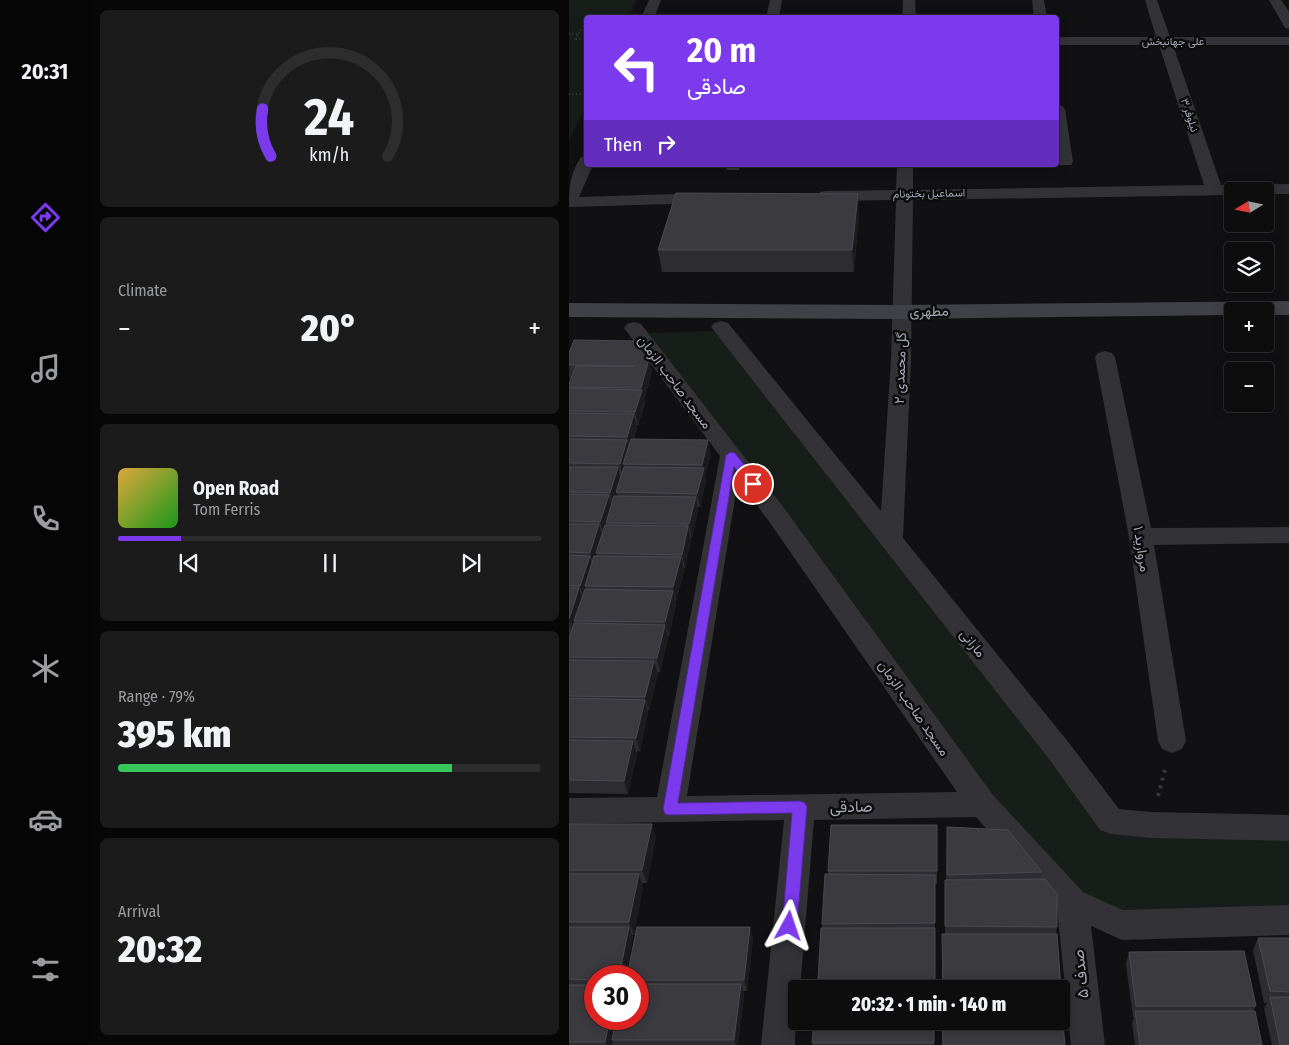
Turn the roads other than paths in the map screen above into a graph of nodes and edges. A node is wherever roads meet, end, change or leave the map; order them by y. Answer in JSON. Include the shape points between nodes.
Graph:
{"nodes":[{"id":1,"x":655,"y":0,"type":"edge"},
{"id":2,"x":776,"y":0,"type":"edge"},
{"id":3,"x":909,"y":0,"type":"edge"},
{"id":4,"x":1038,"y":0,"type":"edge"},
{"id":5,"x":1151,"y":0,"type":"edge"},
{"id":6,"x":1275,"y":0,"type":"edge"},
{"id":7,"x":648,"y":15,"type":"edge"},
{"id":8,"x":773,"y":15,"type":"edge"},
{"id":9,"x":909,"y":15,"type":"edge"},
{"id":10,"x":1040,"y":15,"type":"edge"},
{"id":11,"x":1289,"y":25,"type":"edge"},
{"id":12,"x":1059,"y":41,"type":"edge"},
{"id":13,"x":1166,"y":41,"type":"junction"},
{"id":14,"x":1289,"y":41,"type":"edge"},
{"id":15,"x":1059,"y":122,"type":"edge"},
{"id":16,"x":1065,"y":162,"type":"dead end"},
{"id":17,"x":584,"y":167,"type":"edge"},
{"id":18,"x":905,"y":167,"type":"edge"},
{"id":19,"x":1289,"y":189,"type":"edge"},
{"id":20,"x":1214,"y":190,"type":"junction"},
{"id":21,"x":905,"y":194,"type":"junction"},
{"id":22,"x":806,"y":196,"type":"edge"},
{"id":23,"x":717,"y":198,"type":"edge"},
{"id":24,"x":569,"y":201,"type":"edge"},
{"id":25,"x":1289,"y":308,"type":"edge"},
{"id":26,"x":569,"y":310,"type":"edge"},
{"id":27,"x":902,"y":319,"type":"junction"},
{"id":28,"x":1224,"y":325,"type":"edge"},
{"id":29,"x":1274,"y":325,"type":"edge"},
{"id":30,"x":1289,"y":325,"type":"edge"},
{"id":31,"x":721,"y":327,"type":"junction"},
{"id":32,"x":569,"y":328,"type":"edge"},
{"id":33,"x":633,"y":328,"type":"junction"},
{"id":34,"x":1105,"y":358,"type":"dead end"},
{"id":35,"x":731,"y":455,"type":"junction"},
{"id":36,"x":1289,"y":535,"type":"edge"},
{"id":37,"x":1141,"y":537,"type":"junction"},
{"id":38,"x":891,"y":542,"type":"junction"},
{"id":39,"x":1172,"y":741,"type":"road end"},
{"id":40,"x":983,"y":804,"type":"junction"},
{"id":41,"x":800,"y":807,"type":"junction"},
{"id":42,"x":670,"y":809,"type":"junction"},
{"id":43,"x":569,"y":811,"type":"edge"},
{"id":44,"x":1289,"y":828,"type":"edge"},
{"id":45,"x":1072,"y":902,"type":"junction"},
{"id":46,"x":1289,"y":920,"type":"edge"},
{"id":47,"x":778,"y":1045,"type":"edge"},
{"id":48,"x":1087,"y":1045,"type":"edge"}],
"edges":[{"from":1,"to":7,"type":"street"},
{"from":2,"to":8,"type":"street"},
{"from":3,"to":9,"type":"street"},
{"from":4,"to":10,"type":"street"},
{"from":5,"to":13,"type":"street","name":"نیلوفر ۳"},
{"from":6,"to":11,"type":"street"},
{"from":12,"to":13,"type":"street","name":"علی جهانبخش"},
{"from":13,"to":14,"type":"street","name":"علی جهانبخش"},
{"from":13,"to":20,"type":"street","name":"نیلوفر ۳"},
{"from":15,"to":16,"type":"street"},
{"from":17,"to":24,"type":"street"},
{"from":18,"to":21,"type":"street","name":"گل محمدی ۲"},
{"from":19,"to":20,"type":"street","name":"اسماعیل بختونام"},
{"from":20,"to":21,"type":"street","name":"اسماعیل بختونام"},
{"from":21,"to":22,"type":"street","name":"اسماعیل بختونام"},
{"from":21,"to":27,"type":"street","name":"گل محمدی ۲"},
{"from":23,"to":24,"type":"street"},
{"from":25,"to":27,"type":"street","name":"مطهری"},
{"from":26,"to":27,"type":"street","name":"مطهری"},
{"from":27,"to":28,"type":"street","name":"مطهری"},
{"from":27,"to":31,"type":"street","name":"مطهری"},
{"from":27,"to":38,"type":"street","name":"گل محمدی ۲"},
{"from":29,"to":30,"type":"street"},
{"from":31,"to":33,"type":"street","name":"مطهری"},
{"from":31,"to":38,"type":"street","name":"مارانی"},
{"from":32,"to":33,"type":"street","name":"مطهری"},
{"from":33,"to":35,"type":"street","name":"مسجد صاحب الزمان"},
{"from":34,"to":37,"type":"street","name":"مروارید ۱"},
{"from":35,"to":40,"type":"street","name":"مسجد صاحب الزمان"},
{"from":35,"to":42,"type":"street"},
{"from":36,"to":37,"type":"street"},
{"from":37,"to":39,"type":"street","name":"مروارید ۱"},
{"from":38,"to":44,"type":"street","name":"مارانی","via":[[1059,751],[1111,821]]},
{"from":40,"to":41,"type":"street","name":"صادقی"},
{"from":40,"to":45,"type":"street","name":"مسجد صاحب الزمان"},
{"from":41,"to":42,"type":"street","name":"صادقی"},
{"from":41,"to":47,"type":"street"},
{"from":42,"to":43,"type":"street","name":"صادقی"},
{"from":45,"to":46,"type":"street","name":"مسجد صاحب الزمان","via":[[1122,925]]},
{"from":45,"to":48,"type":"street","name":"صدف ۵"}]}
